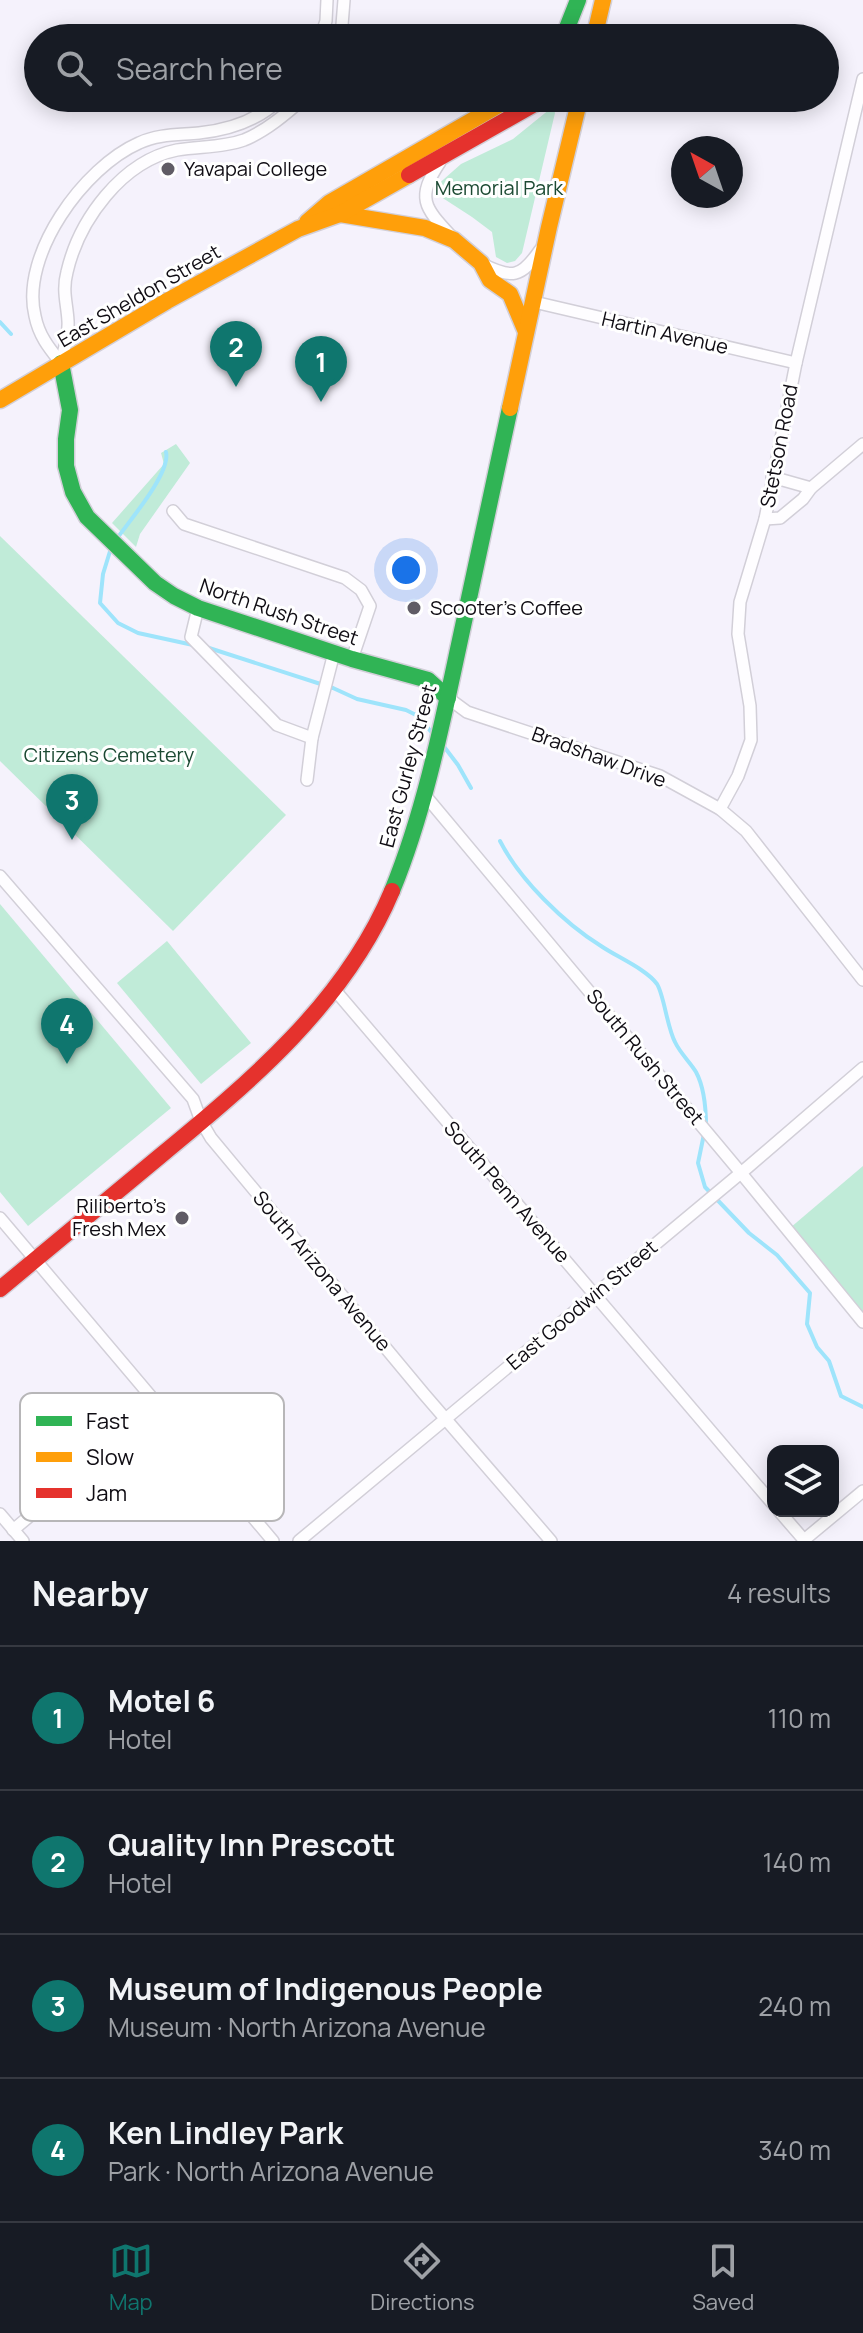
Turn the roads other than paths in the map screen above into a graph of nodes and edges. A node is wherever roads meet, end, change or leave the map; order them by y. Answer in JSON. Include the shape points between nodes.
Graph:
{"nodes":[{"id":1,"x":327,"y":0,"type":"edge"},
{"id":2,"x":344,"y":0,"type":"edge"},
{"id":3,"x":578,"y":0,"type":"edge"},
{"id":4,"x":603,"y":0,"type":"edge"},
{"id":5,"x":325,"y":24,"type":"edge"},
{"id":6,"x":342,"y":24,"type":"edge"},
{"id":7,"x":569,"y":24,"type":"edge"},
{"id":8,"x":597,"y":24,"type":"edge"},
{"id":9,"x":863,"y":79,"type":"edge"},
{"id":10,"x":263,"y":112,"type":"edge"},
{"id":11,"x":288,"y":112,"type":"edge"},
{"id":12,"x":487,"y":112,"type":"edge"},
{"id":13,"x":520,"y":112,"type":"edge"},
{"id":14,"x":577,"y":112,"type":"edge"},
{"id":15,"x":443,"y":156,"type":"junction"},
{"id":16,"x":340,"y":214,"type":"junction"},
{"id":17,"x":549,"y":227,"type":"junction"},
{"id":18,"x":298,"y":229,"type":"junction"},
{"id":19,"x":454,"y":240,"type":"junction"},
{"id":20,"x":481,"y":263,"type":"junction"},
{"id":21,"x":534,"y":302,"type":"junction"},
{"id":22,"x":526,"y":332,"type":"junction"},
{"id":23,"x":61,"y":363,"type":"junction"},
{"id":24,"x":796,"y":363,"type":"junction"},
{"id":25,"x":0,"y":400,"type":"edge"},
{"id":26,"x":863,"y":444,"type":"edge"},
{"id":27,"x":772,"y":477,"type":"junction"},
{"id":28,"x":811,"y":488,"type":"junction"},
{"id":29,"x":173,"y":511,"type":"dead end"},
{"id":30,"x":765,"y":519,"type":"junction"},
{"id":31,"x":198,"y":608,"type":"junction"},
{"id":32,"x":334,"y":653,"type":"junction"},
{"id":33,"x":352,"y":659,"type":"junction"},
{"id":34,"x":448,"y":698,"type":"junction"},
{"id":35,"x":312,"y":738,"type":"junction"},
{"id":36,"x":307,"y":780,"type":"dead end"},
{"id":37,"x":424,"y":794,"type":"junction"},
{"id":38,"x":720,"y":809,"type":"junction"},
{"id":39,"x":0,"y":876,"type":"edge"},
{"id":40,"x":863,"y":980,"type":"edge"},
{"id":41,"x":334,"y":989,"type":"junction"},
{"id":42,"x":863,"y":1068,"type":"edge"},
{"id":43,"x":201,"y":1121,"type":"junction"},
{"id":44,"x":741,"y":1173,"type":"junction"},
{"id":45,"x":0,"y":1218,"type":"edge"},
{"id":46,"x":35,"y":1260,"type":"junction"},
{"id":47,"x":0,"y":1289,"type":"edge"},
{"id":48,"x":594,"y":1294,"type":"junction"},
{"id":49,"x":863,"y":1322,"type":"edge"},
{"id":50,"x":150,"y":1393,"type":"edge"},
{"id":51,"x":447,"y":1419,"type":"junction"},
{"id":52,"x":863,"y":1491,"type":"edge"},
{"id":53,"x":767,"y":1497,"type":"edge"},
{"id":54,"x":0,"y":1514,"type":"edge"},
{"id":55,"x":784,"y":1517,"type":"edge"},
{"id":56,"x":24,"y":1521,"type":"edge"},
{"id":57,"x":256,"y":1521,"type":"edge"},
{"id":58,"x":13,"y":1530,"type":"junction"},
{"id":59,"x":804,"y":1540,"type":"edge"},
{"id":60,"x":23,"y":1541,"type":"edge"},
{"id":61,"x":273,"y":1541,"type":"edge"},
{"id":62,"x":299,"y":1541,"type":"edge"},
{"id":63,"x":551,"y":1541,"type":"edge"}],
"edges":[{"from":1,"to":5,"type":"street"},
{"from":2,"to":6,"type":"street"},
{"from":3,"to":7,"type":"main road"},
{"from":4,"to":8,"type":"main road"},
{"from":9,"to":24,"type":"street","name":"Stetson Road"},
{"from":10,"to":23,"type":"street","via":[[223,130],[163,135],[139,143],[106,163],[79,191],[48,240],[32,294],[43,341]]},
{"from":11,"to":23,"type":"street","via":[[245,139],[177,150],[147,160],[123,178],[87,221],[73,249],[66,276],[69,323]]},
{"from":12,"to":18,"type":"main road","name":"East Sheldon Street","via":[[329,203]]},
{"from":13,"to":15,"type":"main road","name":"East Sheldon Street"},
{"from":14,"to":17,"type":"main road","name":"East Gurley Street"},
{"from":15,"to":16,"type":"main road","name":"East Sheldon Street"},
{"from":15,"to":19,"type":"street","via":[[427,181],[425,195],[433,217]]},
{"from":16,"to":18,"type":"main road","name":"East Sheldon Street"},
{"from":16,"to":19,"type":"main road","via":[[425,228]]},
{"from":17,"to":20,"type":"street","via":[[528,267],[507,273]]},
{"from":17,"to":21,"type":"main road","name":"East Gurley Street"},
{"from":18,"to":23,"type":"main road","name":"East Sheldon Street"},
{"from":19,"to":20,"type":"main road"},
{"from":20,"to":22,"type":"main road","via":[[490,280],[510,294]]},
{"from":21,"to":22,"type":"main road","name":"East Gurley Street"},
{"from":21,"to":24,"type":"street","name":"Hartin Avenue"},
{"from":22,"to":34,"type":"main road","name":"East Gurley Street"},
{"from":23,"to":25,"type":"main road","name":"East Sheldon Street"},
{"from":23,"to":31,"type":"main road","name":"North Rush Street","via":[[70,410],[66,466],[73,492],[87,517],[155,583]]},
{"from":24,"to":27,"type":"street","name":"Stetson Road"},
{"from":26,"to":28,"type":"street"},
{"from":27,"to":28,"type":"street"},
{"from":27,"to":30,"type":"street","name":"Stetson Road"},
{"from":28,"to":30,"type":"street","via":[[780,518]]},
{"from":29,"to":33,"type":"street","via":[[184,524],[345,578],[361,590],[370,606]]},
{"from":30,"to":38,"type":"street","name":"Stetson Road","via":[[740,602],[738,634],[751,740]]},
{"from":31,"to":32,"type":"main road","name":"North Rush Street"},
{"from":31,"to":35,"type":"street","via":[[191,637],[277,725]]},
{"from":32,"to":33,"type":"main road","name":"North Rush Street"},
{"from":32,"to":35,"type":"street"},
{"from":33,"to":34,"type":"main road","name":"North Rush Street","via":[[428,680]]},
{"from":34,"to":37,"type":"main road","name":"East Gurley Street"},
{"from":34,"to":38,"type":"street","name":"Bradshaw Drive","via":[[467,712],[660,776]]},
{"from":35,"to":36,"type":"street"},
{"from":37,"to":41,"type":"main road","name":"East Gurley Street","via":[[387,902]]},
{"from":37,"to":44,"type":"street","name":"South Rush Street"},
{"from":38,"to":40,"type":"street","name":"Bradshaw Drive","via":[[746,831]]},
{"from":39,"to":43,"type":"street","name":"South Arizona Avenue","via":[[193,1099]]},
{"from":41,"to":43,"type":"main road","name":"East Gurley Street","via":[[274,1058]]},
{"from":41,"to":48,"type":"street","name":"South Penn Avenue"},
{"from":42,"to":44,"type":"street","name":"East Goodwin Street"},
{"from":43,"to":46,"type":"main road","name":"East Gurley Street"},
{"from":43,"to":51,"type":"street","name":"South Arizona Avenue"},
{"from":44,"to":48,"type":"street","name":"East Goodwin Street"},
{"from":44,"to":49,"type":"street","name":"South Rush Street"},
{"from":45,"to":46,"type":"street"},
{"from":46,"to":47,"type":"main road","name":"East Gurley Street"},
{"from":46,"to":50,"type":"street"},
{"from":48,"to":51,"type":"street","name":"East Goodwin Street"},
{"from":48,"to":53,"type":"street","name":"South Penn Avenue"},
{"from":51,"to":62,"type":"street","name":"East Goodwin Street"},
{"from":51,"to":63,"type":"street","name":"South Arizona Avenue"},
{"from":52,"to":59,"type":"street"},
{"from":54,"to":58,"type":"street"},
{"from":55,"to":59,"type":"street"},
{"from":56,"to":58,"type":"street"},
{"from":57,"to":61,"type":"street"},
{"from":58,"to":60,"type":"street"}]}
